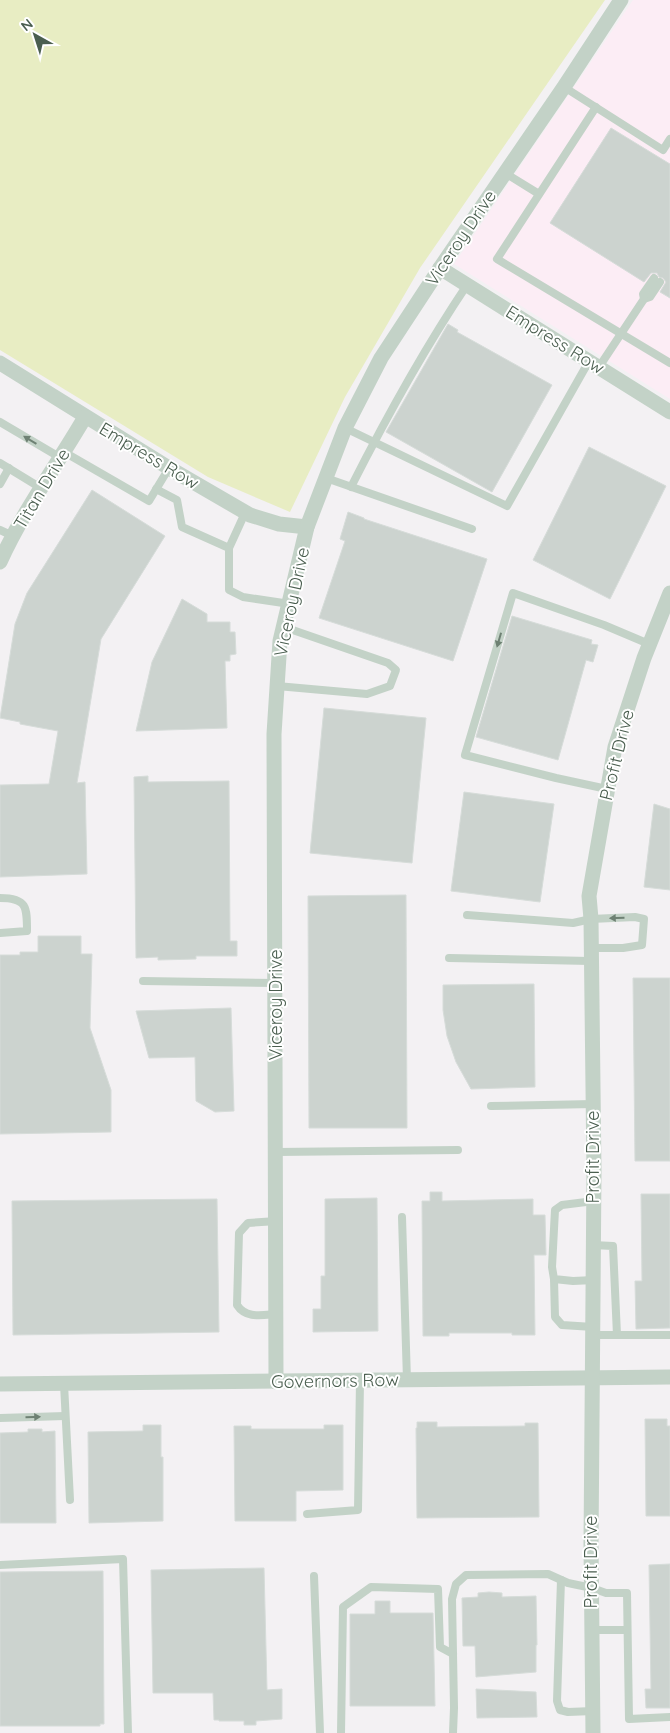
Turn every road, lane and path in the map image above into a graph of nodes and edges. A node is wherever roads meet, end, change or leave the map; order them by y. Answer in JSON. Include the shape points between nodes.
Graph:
{"nodes":[{"id":1,"x":621,"y":0,"type":"edge"},
{"id":2,"x":564,"y":87,"type":"junction"},
{"id":3,"x":596,"y":107,"type":"junction"},
{"id":4,"x":670,"y":139,"type":"edge"},
{"id":5,"x":505,"y":173,"type":"junction"},
{"id":6,"x":540,"y":194,"type":"junction"},
{"id":7,"x":440,"y":268,"type":"junction"},
{"id":8,"x":657,"y":280,"type":"dead end"},
{"id":9,"x":467,"y":285,"type":"junction"},
{"id":10,"x":622,"y":333,"type":"junction"},
{"id":11,"x":670,"y":363,"type":"edge"},
{"id":12,"x":0,"y":364,"type":"edge"},
{"id":13,"x":594,"y":364,"type":"junction"},
{"id":14,"x":670,"y":412,"type":"edge"},
{"id":15,"x":85,"y":417,"type":"junction"},
{"id":16,"x":0,"y":422,"type":"edge"},
{"id":17,"x":345,"y":428,"type":"junction"},
{"id":18,"x":374,"y":442,"type":"junction"},
{"id":19,"x":62,"y":455,"type":"junction"},
{"id":20,"x":0,"y":463,"type":"edge"},
{"id":21,"x":9,"y":468,"type":"junction"},
{"id":22,"x":169,"y":468,"type":"junction"},
{"id":23,"x":326,"y":478,"type":"junction"},
{"id":24,"x":0,"y":484,"type":"edge"},
{"id":25,"x":351,"y":487,"type":"junction"},
{"id":26,"x":40,"y":488,"type":"junction"},
{"id":27,"x":156,"y":489,"type":"junction"},
{"id":28,"x":245,"y":513,"type":"junction"},
{"id":29,"x":307,"y":527,"type":"junction"},
{"id":30,"x":472,"y":529,"type":"dead end"},
{"id":31,"x":7,"y":533,"type":"edge"},
{"id":32,"x":229,"y":548,"type":"junction"},
{"id":33,"x":0,"y":562,"type":"edge"},
{"id":34,"x":670,"y":593,"type":"edge"},
{"id":35,"x":290,"y":604,"type":"junction"},
{"id":36,"x":284,"y":627,"type":"junction"},
{"id":37,"x":649,"y":644,"type":"junction"},
{"id":38,"x":277,"y":686,"type":"junction"},
{"id":39,"x":608,"y":789,"type":"junction"},
{"id":40,"x":0,"y":898,"type":"edge"},
{"id":41,"x":466,"y":915,"type":"dead end"},
{"id":42,"x":591,"y":918,"type":"junction"},
{"id":43,"x":0,"y":934,"type":"edge"},
{"id":44,"x":590,"y":954,"type":"junction"},
{"id":45,"x":449,"y":958,"type":"dead end"},
{"id":46,"x":143,"y":981,"type":"dead end"},
{"id":47,"x":276,"y":983,"type":"junction"},
{"id":48,"x":593,"y":1104,"type":"junction"},
{"id":49,"x":491,"y":1106,"type":"dead end"},
{"id":50,"x":458,"y":1150,"type":"dead end"},
{"id":51,"x":277,"y":1152,"type":"junction"},
{"id":52,"x":594,"y":1202,"type":"junction"},
{"id":53,"x":402,"y":1217,"type":"dead end"},
{"id":54,"x":277,"y":1221,"type":"junction"},
{"id":55,"x":593,"y":1245,"type":"junction"},
{"id":56,"x":554,"y":1279,"type":"junction"},
{"id":57,"x":594,"y":1280,"type":"junction"},
{"id":58,"x":276,"y":1314,"type":"junction"},
{"id":59,"x":593,"y":1331,"type":"junction"},
{"id":60,"x":617,"y":1335,"type":"junction"},
{"id":61,"x":670,"y":1335,"type":"edge"},
{"id":62,"x":592,"y":1377,"type":"junction"},
{"id":63,"x":670,"y":1377,"type":"edge"},
{"id":64,"x":407,"y":1380,"type":"junction"},
{"id":65,"x":360,"y":1381,"type":"junction"},
{"id":66,"x":276,"y":1382,"type":"junction"},
{"id":67,"x":0,"y":1384,"type":"edge"},
{"id":68,"x":64,"y":1384,"type":"junction"},
{"id":69,"x":65,"y":1416,"type":"junction"},
{"id":70,"x":0,"y":1418,"type":"edge"},
{"id":71,"x":70,"y":1500,"type":"dead end"},
{"id":72,"x":307,"y":1514,"type":"dead end"},
{"id":73,"x":0,"y":1565,"type":"edge"},
{"id":74,"x":314,"y":1576,"type":"dead end"},
{"id":75,"x":561,"y":1580,"type":"junction"},
{"id":76,"x":592,"y":1588,"type":"junction"},
{"id":77,"x":592,"y":1630,"type":"junction"},
{"id":78,"x":627,"y":1630,"type":"junction"},
{"id":79,"x":453,"y":1654,"type":"junction"},
{"id":80,"x":593,"y":1711,"type":"junction"},
{"id":81,"x":670,"y":1717,"type":"edge"},
{"id":82,"x":128,"y":1733,"type":"edge"},
{"id":83,"x":320,"y":1733,"type":"edge"},
{"id":84,"x":341,"y":1733,"type":"edge"},
{"id":85,"x":453,"y":1733,"type":"edge"},
{"id":86,"x":593,"y":1733,"type":"edge"}],
"edges":[{"from":1,"to":2,"type":"street","name":"Viceroy Drive"},
{"from":2,"to":3,"type":"lane"},
{"from":2,"to":5,"type":"street","name":"Viceroy Drive"},
{"from":3,"to":4,"type":"lane","via":[[663,150]]},
{"from":3,"to":6,"type":"lane"},
{"from":5,"to":6,"type":"lane"},
{"from":5,"to":7,"type":"street","name":"Viceroy Drive"},
{"from":6,"to":10,"type":"lane","via":[[497,259]]},
{"from":7,"to":9,"type":"street","name":"Empress Row"},
{"from":7,"to":17,"type":"street","name":"Viceroy Drive","via":[[381,358]]},
{"from":8,"to":10,"type":"lane","via":[[650,297],[644,299]]},
{"from":9,"to":13,"type":"street","name":"Empress Row"},
{"from":9,"to":18,"type":"lane","via":[[445,317]]},
{"from":10,"to":11,"type":"lane"},
{"from":10,"to":13,"type":"lane"},
{"from":12,"to":15,"type":"street","name":"Empress Row"},
{"from":13,"to":14,"type":"street","name":"Empress Row"},
{"from":13,"to":18,"type":"lane","via":[[507,506]]},
{"from":15,"to":19,"type":"street","name":"Titan Drive"},
{"from":15,"to":22,"type":"street","name":"Empress Row"},
{"from":19,"to":16,"type":"lane","one_way":true},
{"from":17,"to":18,"type":"lane"},
{"from":17,"to":23,"type":"street","name":"Viceroy Drive"},
{"from":18,"to":25,"type":"lane"},
{"from":19,"to":26,"type":"street","name":"Titan Drive"},
{"from":19,"to":27,"type":"lane","via":[[149,501]]},
{"from":20,"to":21,"type":"lane"},
{"from":21,"to":24,"type":"lane"},
{"from":21,"to":26,"type":"lane"},
{"from":22,"to":27,"type":"lane"},
{"from":22,"to":28,"type":"street","name":"Empress Row"},
{"from":23,"to":25,"type":"lane"},
{"from":23,"to":29,"type":"street","name":"Viceroy Drive"},
{"from":25,"to":30,"type":"lane"},
{"from":26,"to":31,"type":"street","name":"Titan Drive"},
{"from":27,"to":32,"type":"lane","via":[[176,500],[182,527]]},
{"from":28,"to":29,"type":"street","name":"Empress Row","via":[[279,524]]},
{"from":28,"to":32,"type":"lane"},
{"from":29,"to":35,"type":"street","name":"Viceroy Drive"},
{"from":31,"to":33,"type":"street","name":"Titan Drive"},
{"from":32,"to":35,"type":"lane","via":[[229,590],[244,597]]},
{"from":34,"to":37,"type":"street","name":"Profit Drive"},
{"from":35,"to":36,"type":"street","name":"Viceroy Drive"},
{"from":36,"to":38,"type":"street","name":"Viceroy Drive"},
{"from":36,"to":38,"type":"lane","via":[[388,663],[396,670],[390,686],[367,694]]},
{"from":37,"to":39,"type":"street","name":"Profit Drive","via":[[615,747]]},
{"from":37,"to":39,"type":"lane","one_way":true,"via":[[513,594],[465,755]]},
{"from":38,"to":47,"type":"street","name":"Viceroy Drive","via":[[274,734]]},
{"from":39,"to":42,"type":"street","name":"Profit Drive","via":[[589,896]]},
{"from":40,"to":43,"type":"lane","via":[[20,901],[27,915],[27,931]]},
{"from":41,"to":42,"type":"lane","via":[[573,923]]},
{"from":42,"to":44,"type":"street","name":"Profit Drive"},
{"from":44,"to":42,"type":"lane","one_way":true,"via":[[642,945],[644,919]]},
{"from":44,"to":45,"type":"lane"},
{"from":44,"to":48,"type":"street","name":"Profit Drive"},
{"from":46,"to":47,"type":"lane"},
{"from":47,"to":51,"type":"street","name":"Viceroy Drive"},
{"from":48,"to":49,"type":"lane"},
{"from":48,"to":52,"type":"street","name":"Profit Drive"},
{"from":50,"to":51,"type":"lane"},
{"from":51,"to":54,"type":"street","name":"Viceroy Drive"},
{"from":52,"to":55,"type":"street","name":"Profit Drive"},
{"from":52,"to":56,"type":"lane","via":[[562,1205],[555,1210]]},
{"from":53,"to":64,"type":"lane"},
{"from":54,"to":58,"type":"street","name":"Viceroy Drive"},
{"from":54,"to":58,"type":"lane","via":[[248,1223],[238,1233],[237,1305],[248,1315]]},
{"from":55,"to":57,"type":"street","name":"Profit Drive"},
{"from":55,"to":60,"type":"lane","via":[[614,1246]]},
{"from":56,"to":57,"type":"lane","via":[[573,1282]]},
{"from":56,"to":59,"type":"lane","via":[[555,1317],[562,1325]]},
{"from":57,"to":59,"type":"street","name":"Profit Drive"},
{"from":58,"to":66,"type":"street","name":"Viceroy Drive"},
{"from":59,"to":60,"type":"lane"},
{"from":59,"to":62,"type":"street","name":"Profit Drive"},
{"from":60,"to":61,"type":"lane"},
{"from":62,"to":63,"type":"street","name":"Governors Row"},
{"from":62,"to":64,"type":"street","name":"Governors Row"},
{"from":62,"to":76,"type":"street","name":"Profit Drive"},
{"from":64,"to":65,"type":"street","name":"Governors Row"},
{"from":65,"to":66,"type":"street","name":"Governors Row"},
{"from":65,"to":72,"type":"lane","via":[[358,1510]]},
{"from":66,"to":68,"type":"street","name":"Governors Row"},
{"from":67,"to":68,"type":"street","name":"Governors Row"},
{"from":68,"to":69,"type":"lane"},
{"from":70,"to":69,"type":"lane","one_way":true},
{"from":69,"to":71,"type":"lane"},
{"from":73,"to":82,"type":"lane","via":[[123,1559]]},
{"from":74,"to":83,"type":"lane"},
{"from":75,"to":76,"type":"lane"},
{"from":75,"to":79,"type":"lane","via":[[548,1574],[466,1575],[456,1584],[452,1599]]},
{"from":75,"to":80,"type":"lane","via":[[558,1702],[560,1710]]},
{"from":76,"to":77,"type":"street","name":"Profit Drive"},
{"from":76,"to":78,"type":"lane","via":[[606,1593],[627,1593]]},
{"from":77,"to":78,"type":"lane"},
{"from":77,"to":80,"type":"street","name":"Profit Drive"},
{"from":78,"to":81,"type":"lane","via":[[629,1719]]},
{"from":79,"to":84,"type":"lane","via":[[440,1647],[438,1589],[371,1587],[344,1606]]},
{"from":79,"to":85,"type":"lane"},
{"from":80,"to":86,"type":"street","name":"Profit Drive"}]}
